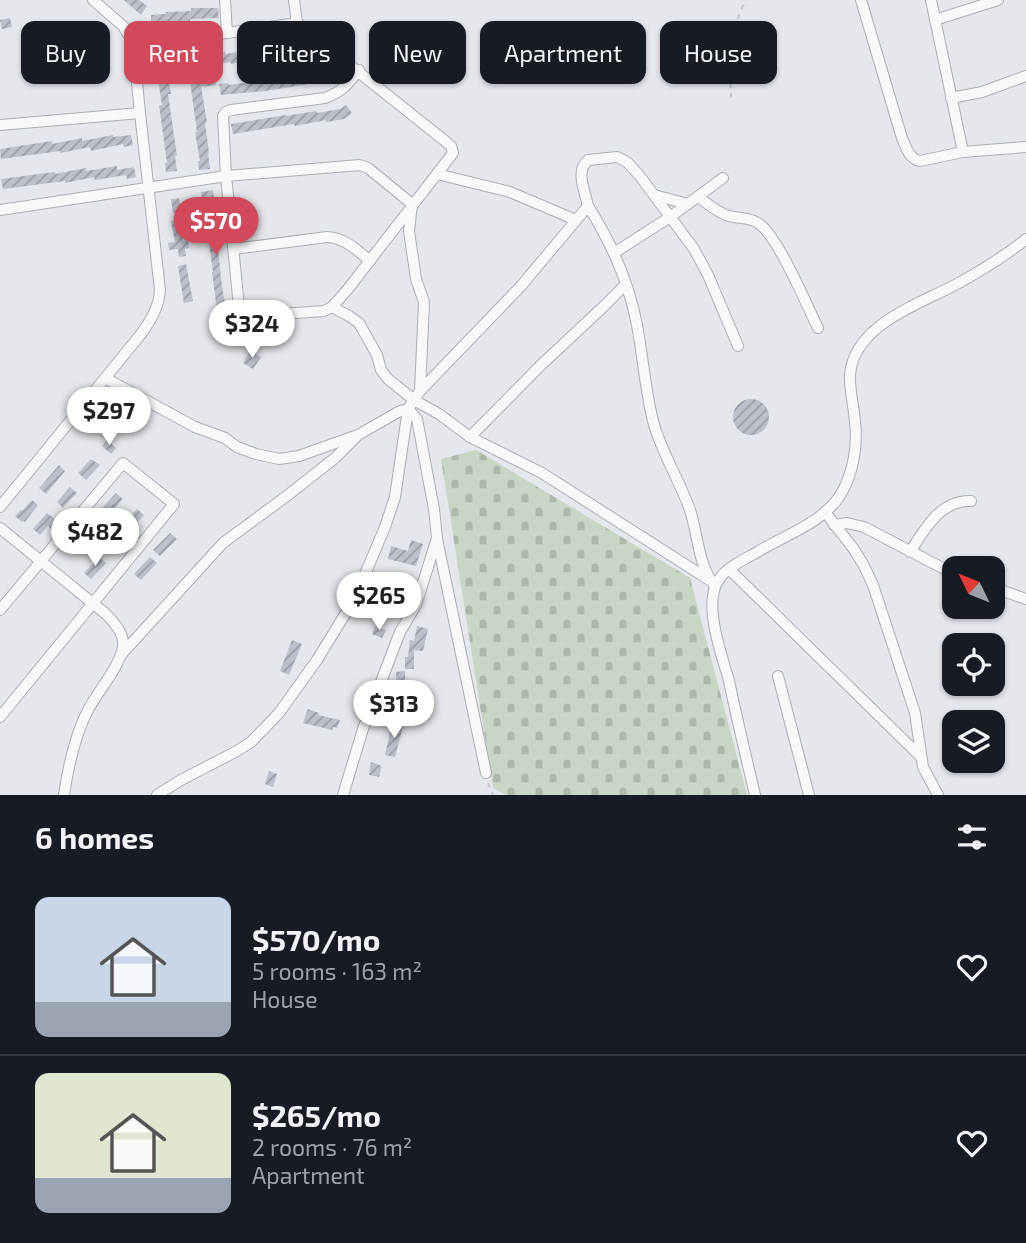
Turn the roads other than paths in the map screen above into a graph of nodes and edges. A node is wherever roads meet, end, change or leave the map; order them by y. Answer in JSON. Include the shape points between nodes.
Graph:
{"nodes":[{"id":1,"x":93,"y":0,"type":"edge"},
{"id":2,"x":225,"y":0,"type":"edge"},
{"id":3,"x":294,"y":0,"type":"edge"},
{"id":4,"x":861,"y":0,"type":"edge"},
{"id":5,"x":931,"y":0,"type":"edge"},
{"id":6,"x":999,"y":0,"type":"edge"},
{"id":7,"x":935,"y":20,"type":"junction"},
{"id":8,"x":297,"y":21,"type":"edge"},
{"id":9,"x":124,"y":28,"type":"edge"},
{"id":10,"x":237,"y":32,"type":"edge"},
{"id":11,"x":223,"y":33,"type":"edge"},
{"id":12,"x":227,"y":33,"type":"junction"},
{"id":13,"x":355,"y":67,"type":"edge"},
{"id":14,"x":359,"y":70,"type":"junction"},
{"id":15,"x":1026,"y":76,"type":"edge"},
{"id":16,"x":137,"y":84,"type":"edge"},
{"id":17,"x":951,"y":98,"type":"junction"},
{"id":18,"x":140,"y":113,"type":"junction"},
{"id":19,"x":0,"y":125,"type":"edge"},
{"id":20,"x":1026,"y":147,"type":"edge"},
{"id":21,"x":963,"y":152,"type":"junction"},
{"id":22,"x":437,"y":174,"type":"junction"},
{"id":23,"x":226,"y":176,"type":"junction"},
{"id":24,"x":723,"y":178,"type":"dead end"},
{"id":25,"x":149,"y":187,"type":"junction"},
{"id":26,"x":653,"y":194,"type":"junction"},
{"id":27,"x":698,"y":197,"type":"junction"},
{"id":28,"x":412,"y":204,"type":"junction"},
{"id":29,"x":688,"y":204,"type":"junction"},
{"id":30,"x":588,"y":206,"type":"junction"},
{"id":31,"x":0,"y":210,"type":"edge"},
{"id":32,"x":670,"y":217,"type":"junction"},
{"id":33,"x":576,"y":220,"type":"junction"},
{"id":34,"x":1024,"y":246,"type":"edge"},
{"id":35,"x":234,"y":249,"type":"junction"},
{"id":36,"x":614,"y":253,"type":"junction"},
{"id":37,"x":370,"y":261,"type":"junction"},
{"id":38,"x":626,"y":284,"type":"junction"},
{"id":39,"x":332,"y":307,"type":"junction"},
{"id":40,"x":818,"y":328,"type":"dead end"},
{"id":41,"x":738,"y":346,"type":"dead end"},
{"id":42,"x":105,"y":378,"type":"junction"},
{"id":43,"x":414,"y":400,"type":"junction"},
{"id":44,"x":358,"y":435,"type":"junction"},
{"id":45,"x":470,"y":437,"type":"junction"},
{"id":46,"x":971,"y":501,"type":"dead end"},
{"id":47,"x":0,"y":507,"type":"edge"},
{"id":48,"x":825,"y":512,"type":"junction"},
{"id":49,"x":834,"y":525,"type":"junction"},
{"id":50,"x":0,"y":528,"type":"edge"},
{"id":51,"x":437,"y":538,"type":"junction"},
{"id":52,"x":910,"y":552,"type":"junction"},
{"id":53,"x":40,"y":562,"type":"junction"},
{"id":54,"x":729,"y":569,"type":"junction"},
{"id":55,"x":942,"y":569,"type":"edge"},
{"id":56,"x":713,"y":584,"type":"junction"},
{"id":57,"x":1005,"y":592,"type":"edge"},
{"id":58,"x":1026,"y":599,"type":"edge"},
{"id":59,"x":93,"y":604,"type":"junction"},
{"id":60,"x":0,"y":610,"type":"edge"},
{"id":61,"x":120,"y":656,"type":"junction"},
{"id":62,"x":778,"y":676,"type":"dead end"},
{"id":63,"x":0,"y":717,"type":"edge"},
{"id":64,"x":921,"y":758,"type":"junction"},
{"id":65,"x":486,"y":773,"type":"road end"},
{"id":66,"x":64,"y":795,"type":"edge"},
{"id":67,"x":157,"y":795,"type":"edge"},
{"id":68,"x":343,"y":795,"type":"edge"},
{"id":69,"x":755,"y":795,"type":"edge"},
{"id":70,"x":809,"y":795,"type":"edge"},
{"id":71,"x":938,"y":795,"type":"edge"}],
"edges":[{"from":1,"to":9,"type":"street"},
{"from":2,"to":12,"type":"street"},
{"from":3,"to":8,"type":"street"},
{"from":4,"to":21,"type":"street","via":[[910,156],[920,161]]},
{"from":5,"to":7,"type":"street"},
{"from":6,"to":7,"type":"street"},
{"from":7,"to":17,"type":"street"},
{"from":10,"to":12,"type":"street"},
{"from":11,"to":12,"type":"street"},
{"from":13,"to":14,"type":"street"},
{"from":14,"to":22,"type":"street","via":[[451,146],[453,153]]},
{"from":14,"to":23,"type":"street","via":[[337,94],[326,98],[226,112]]},
{"from":15,"to":17,"type":"street"},
{"from":16,"to":18,"type":"street"},
{"from":17,"to":21,"type":"street"},
{"from":18,"to":19,"type":"street"},
{"from":18,"to":25,"type":"street"},
{"from":20,"to":21,"type":"street"},
{"from":22,"to":28,"type":"street"},
{"from":22,"to":33,"type":"street","via":[[510,192]]},
{"from":23,"to":25,"type":"street"},
{"from":23,"to":28,"type":"street","via":[[360,165]]},
{"from":23,"to":35,"type":"street"},
{"from":24,"to":27,"type":"street"},
{"from":25,"to":31,"type":"street"},
{"from":25,"to":42,"type":"street","via":[[160,302],[150,322]]},
{"from":26,"to":29,"type":"street"},
{"from":26,"to":30,"type":"street","via":[[621,158],[598,159],[584,163],[581,170]]},
{"from":26,"to":32,"type":"street"},
{"from":27,"to":29,"type":"street"},
{"from":27,"to":40,"type":"street","via":[[718,211],[764,227]]},
{"from":28,"to":37,"type":"street"},
{"from":28,"to":43,"type":"street","via":[[409,231],[424,302]]},
{"from":29,"to":32,"type":"street"},
{"from":30,"to":33,"type":"street"},
{"from":30,"to":36,"type":"street"},
{"from":32,"to":36,"type":"street"},
{"from":32,"to":41,"type":"street","via":[[700,259]]},
{"from":33,"to":43,"type":"street"},
{"from":34,"to":48,"type":"street","via":[[898,314],[864,341],[850,372],[855,453],[846,483]]},
{"from":35,"to":37,"type":"street","via":[[327,237],[346,242]]},
{"from":35,"to":39,"type":"street","via":[[240,317],[311,313]]},
{"from":36,"to":38,"type":"street"},
{"from":37,"to":39,"type":"street"},
{"from":38,"to":45,"type":"street"},
{"from":38,"to":56,"type":"street","via":[[652,418],[684,492]]},
{"from":39,"to":43,"type":"street","via":[[359,323],[380,370]]},
{"from":42,"to":44,"type":"street","via":[[256,454],[279,459],[299,456]]},
{"from":42,"to":47,"type":"street"},
{"from":43,"to":44,"type":"street"},
{"from":43,"to":45,"type":"street"},
{"from":43,"to":51,"type":"street"},
{"from":43,"to":67,"type":"street","via":[[385,527],[355,598],[317,660],[279,713],[251,742]]},
{"from":44,"to":61,"type":"street","via":[[335,458],[223,543]]},
{"from":45,"to":56,"type":"street","via":[[542,473]]},
{"from":46,"to":52,"type":"street","via":[[942,510]]},
{"from":48,"to":49,"type":"street"},
{"from":48,"to":54,"type":"street"},
{"from":49,"to":52,"type":"street","via":[[856,524]]},
{"from":49,"to":64,"type":"street","via":[[873,585],[915,713]]},
{"from":50,"to":53,"type":"street"},
{"from":51,"to":65,"type":"street"},
{"from":51,"to":68,"type":"street","via":[[416,605],[400,632],[363,729]]},
{"from":52,"to":55,"type":"street"},
{"from":53,"to":59,"type":"street"},
{"from":53,"to":59,"type":"street","via":[[123,463],[174,505]]},
{"from":53,"to":60,"type":"street"},
{"from":54,"to":56,"type":"street"},
{"from":54,"to":64,"type":"street"},
{"from":56,"to":69,"type":"street","via":[[713,618]]},
{"from":57,"to":58,"type":"street"},
{"from":59,"to":61,"type":"street","via":[[123,639]]},
{"from":59,"to":63,"type":"street"},
{"from":61,"to":66,"type":"street","via":[[87,713]]},
{"from":62,"to":70,"type":"street"},
{"from":64,"to":71,"type":"street"}]}
